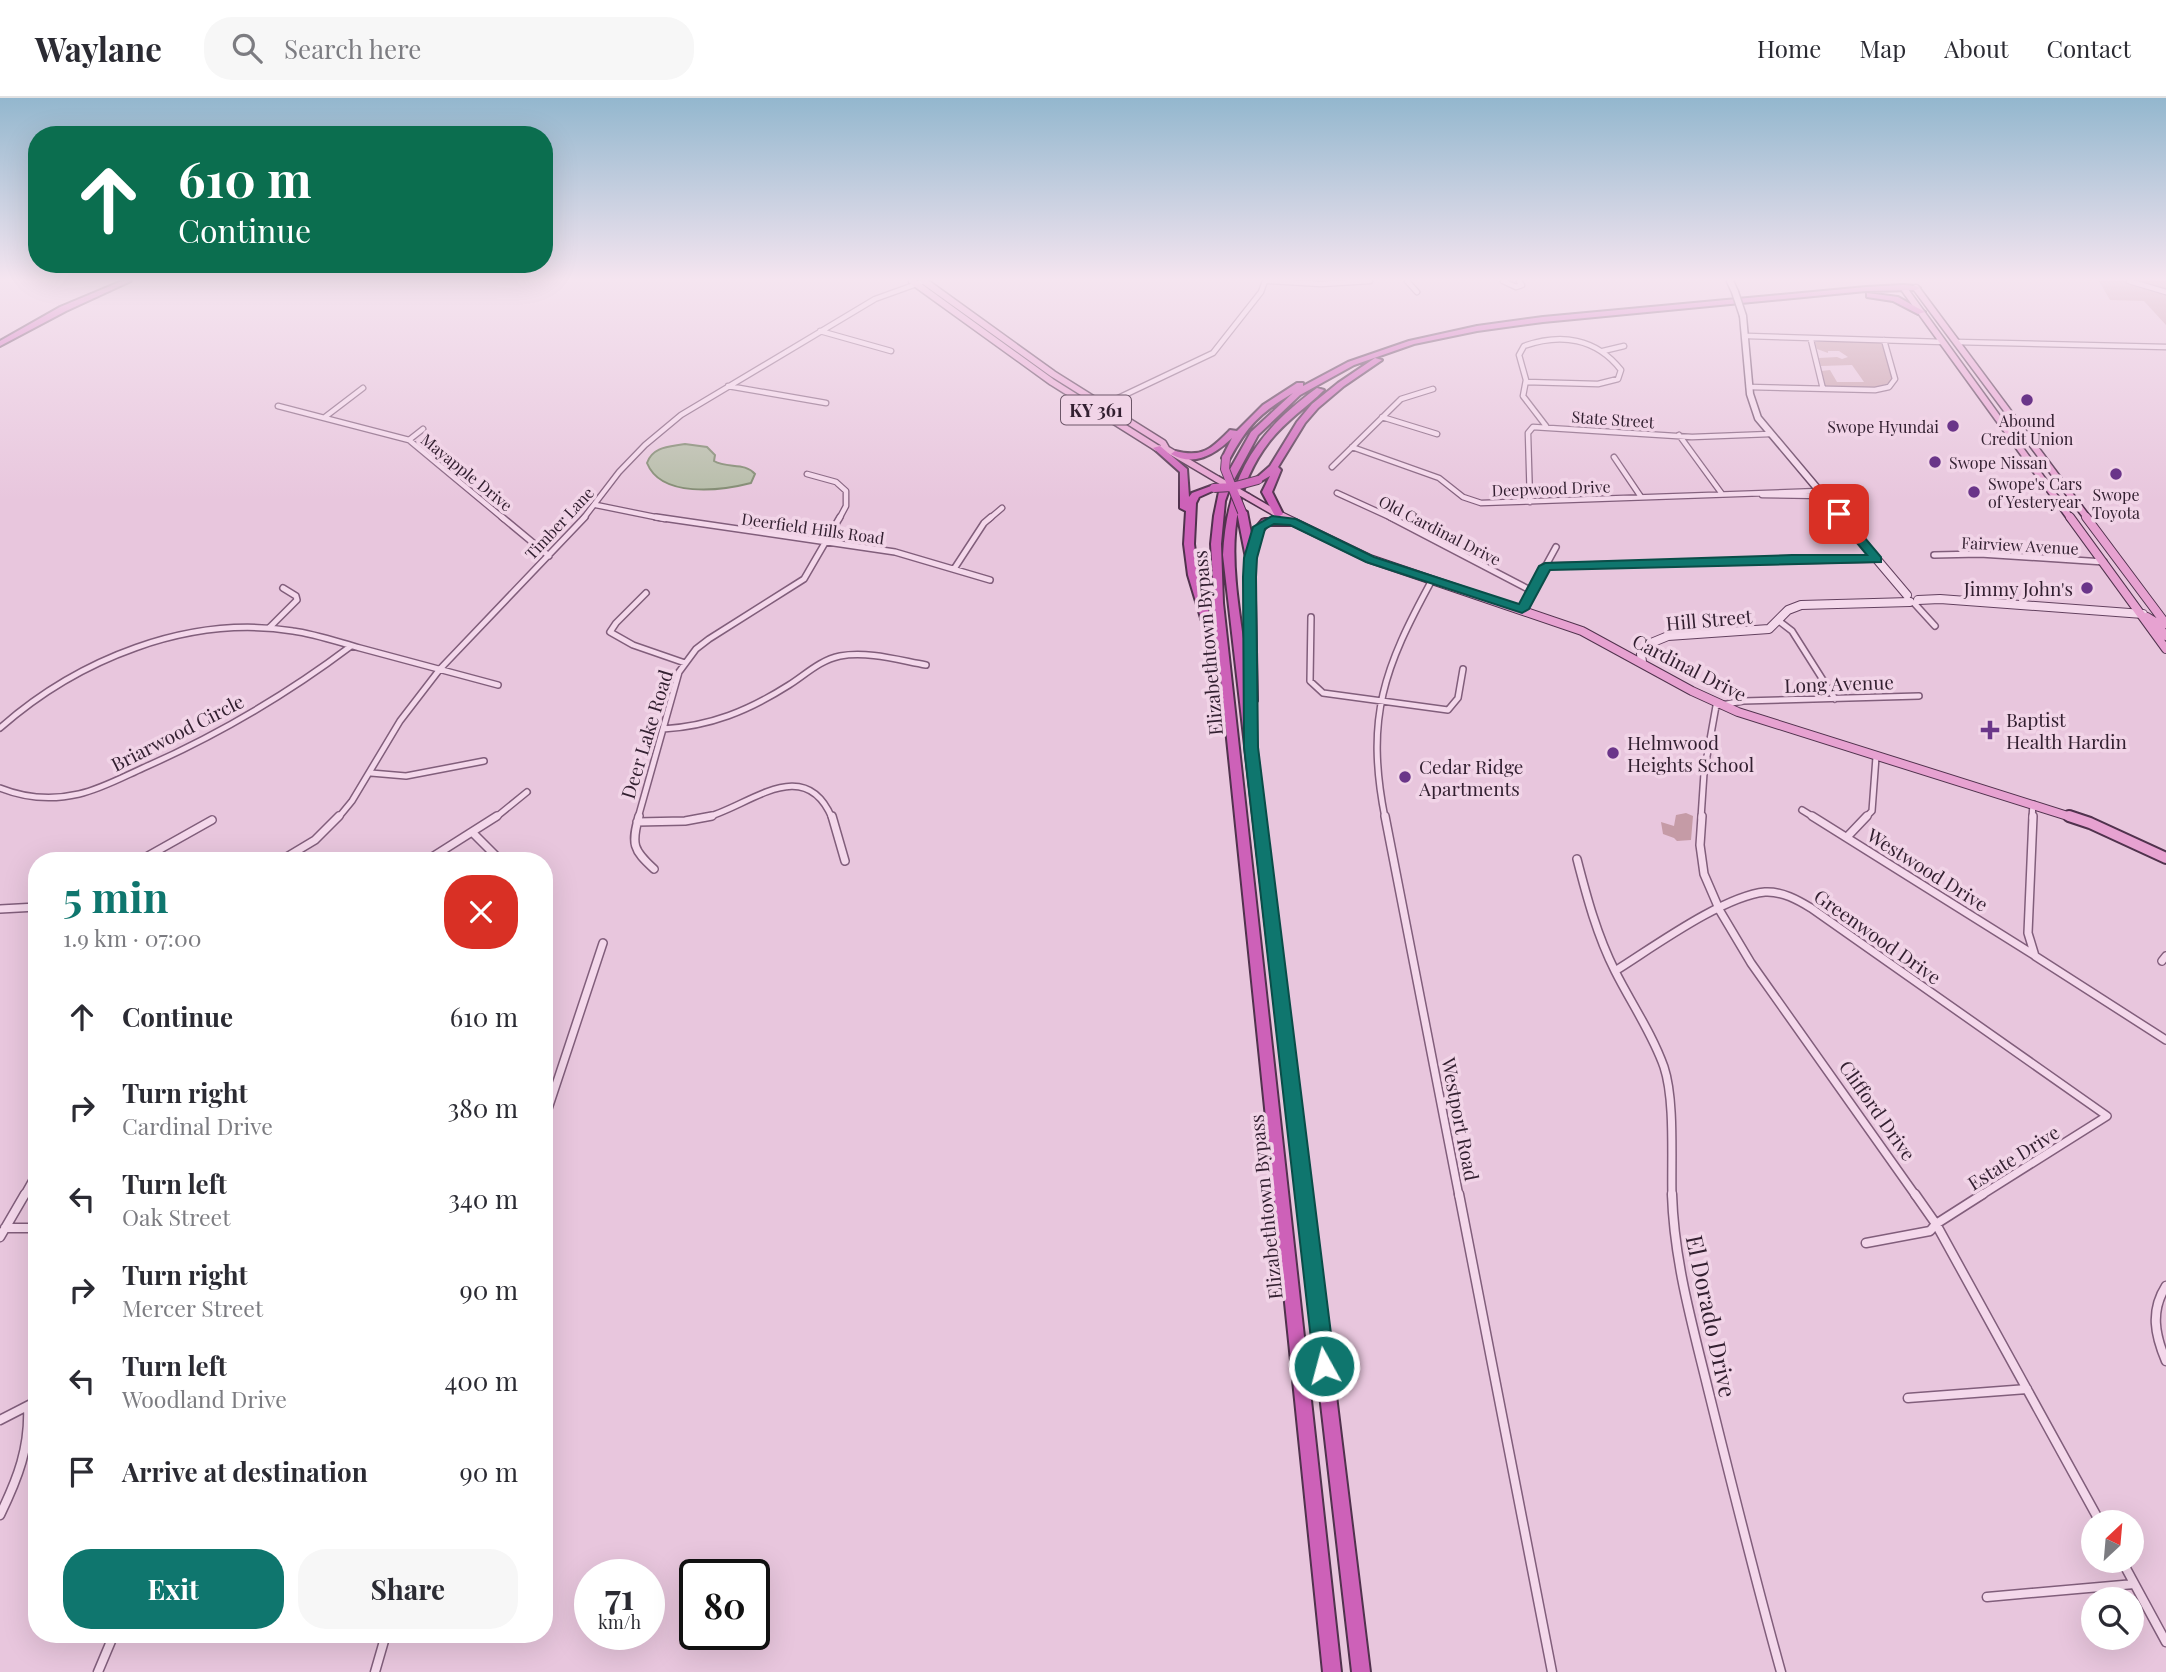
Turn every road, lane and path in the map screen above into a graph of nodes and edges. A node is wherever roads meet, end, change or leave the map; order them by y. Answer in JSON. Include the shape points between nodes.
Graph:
{"nodes":[{"id":1,"x":781,"y":354,"type":"edge"},
{"id":2,"x":1014,"y":354,"type":"edge"},
{"id":3,"x":1030,"y":354,"type":"edge"},
{"id":4,"x":1210,"y":354,"type":"edge"},
{"id":5,"x":1383,"y":354,"type":"edge"},
{"id":6,"x":1519,"y":354,"type":"edge"},
{"id":7,"x":1606,"y":354,"type":"edge"},
{"id":8,"x":1748,"y":354,"type":"edge"},
{"id":9,"x":1815,"y":354,"type":"edge"},
{"id":10,"x":1889,"y":354,"type":"edge"},
{"id":11,"x":1952,"y":354,"type":"edge"},
{"id":12,"x":1958,"y":354,"type":"edge"},
{"id":13,"x":1968,"y":354,"type":"edge"},
{"id":14,"x":1379,"y":356,"type":"junction"},
{"id":15,"x":1962,"y":367,"type":"junction"},
{"id":16,"x":1981,"y":376,"type":"junction"},
{"id":17,"x":1526,"y":382,"type":"junction"},
{"id":18,"x":728,"y":386,"type":"junction"},
{"id":19,"x":1749,"y":387,"type":"junction"},
{"id":20,"x":363,"y":388,"type":"dead end"},
{"id":21,"x":1433,"y":389,"type":"dead end"},
{"id":22,"x":1823,"y":389,"type":"junction"},
{"id":23,"x":826,"y":403,"type":"dead end"},
{"id":24,"x":1103,"y":405,"type":"junction"},
{"id":25,"x":278,"y":406,"type":"dead end"},
{"id":26,"x":1095,"y":409,"type":"junction"},
{"id":27,"x":1258,"y":412,"type":"junction"},
{"id":28,"x":1995,"y":413,"type":"junction"},
{"id":29,"x":2009,"y":414,"type":"junction"},
{"id":30,"x":1382,"y":416,"type":"junction"},
{"id":31,"x":325,"y":417,"type":"junction"},
{"id":32,"x":1546,"y":426,"type":"junction"},
{"id":33,"x":422,"y":429,"type":"dead end"},
{"id":34,"x":1768,"y":432,"type":"junction"},
{"id":35,"x":1437,"y":434,"type":"dead end"},
{"id":36,"x":2011,"y":434,"type":"junction"},
{"id":37,"x":1679,"y":435,"type":"junction"},
{"id":38,"x":409,"y":440,"type":"junction"},
{"id":39,"x":1352,"y":447,"type":"junction"},
{"id":40,"x":1157,"y":448,"type":"junction"},
{"id":41,"x":1284,"y":449,"type":"junction"},
{"id":42,"x":1171,"y":452,"type":"junction"},
{"id":43,"x":1614,"y":457,"type":"dead end"},
{"id":44,"x":1332,"y":467,"type":"dead end"},
{"id":45,"x":807,"y":474,"type":"dead end"},
{"id":46,"x":2054,"y":474,"type":"junction"},
{"id":47,"x":2040,"y":475,"type":"junction"},
{"id":48,"x":1215,"y":484,"type":"junction"},
{"id":49,"x":1232,"y":487,"type":"junction"},
{"id":50,"x":1336,"y":493,"type":"dead end"},
{"id":51,"x":1821,"y":493,"type":"junction"},
{"id":52,"x":1722,"y":494,"type":"junction"},
{"id":53,"x":1641,"y":497,"type":"junction"},
{"id":54,"x":1530,"y":502,"type":"junction"},
{"id":55,"x":594,"y":507,"type":"junction"},
{"id":56,"x":1002,"y":508,"type":"dead end"},
{"id":57,"x":1278,"y":514,"type":"junction"},
{"id":58,"x":2070,"y":514,"type":"junction"},
{"id":59,"x":1292,"y":522,"type":"junction"},
{"id":60,"x":2094,"y":528,"type":"junction"},
{"id":61,"x":827,"y":543,"type":"junction"},
{"id":62,"x":1189,"y":544,"type":"junction"},
{"id":63,"x":1556,"y":547,"type":"dead end"},
{"id":64,"x":549,"y":555,"type":"junction"},
{"id":65,"x":1934,"y":555,"type":"dead end"},
{"id":66,"x":1251,"y":558,"type":"junction"},
{"id":67,"x":1877,"y":559,"type":"junction"},
{"id":68,"x":2105,"y":562,"type":"junction"},
{"id":69,"x":1545,"y":566,"type":"junction"},
{"id":70,"x":954,"y":569,"type":"junction"},
{"id":71,"x":990,"y":580,"type":"dead end"},
{"id":72,"x":1432,"y":580,"type":"junction"},
{"id":73,"x":283,"y":588,"type":"dead end"},
{"id":74,"x":1532,"y":591,"type":"junction"},
{"id":75,"x":646,"y":593,"type":"dead end"},
{"id":76,"x":1912,"y":600,"type":"junction"},
{"id":77,"x":1522,"y":609,"type":"junction"},
{"id":78,"x":2162,"y":613,"type":"edge"},
{"id":79,"x":2143,"y":614,"type":"junction"},
{"id":80,"x":1311,"y":617,"type":"dead end"},
{"id":81,"x":1779,"y":621,"type":"junction"},
{"id":82,"x":2166,"y":624,"type":"edge"},
{"id":83,"x":1935,"y":626,"type":"dead end"},
{"id":84,"x":269,"y":628,"type":"junction"},
{"id":85,"x":2166,"y":636,"type":"edge"},
{"id":86,"x":351,"y":646,"type":"junction"},
{"id":87,"x":2166,"y":649,"type":"edge"},
{"id":88,"x":1642,"y":662,"type":"junction"},
{"id":89,"x":685,"y":663,"type":"junction"},
{"id":90,"x":926,"y":665,"type":"dead end"},
{"id":91,"x":1463,"y":668,"type":"dead end"},
{"id":92,"x":439,"y":669,"type":"junction"},
{"id":93,"x":498,"y":685,"type":"dead end"},
{"id":94,"x":1919,"y":696,"type":"dead end"},
{"id":95,"x":1381,"y":699,"type":"junction"},
{"id":96,"x":1835,"y":699,"type":"junction"},
{"id":97,"x":1719,"y":704,"type":"junction"},
{"id":98,"x":0,"y":728,"type":"edge"},
{"id":99,"x":663,"y":729,"type":"junction"},
{"id":100,"x":1251,"y":747,"type":"junction"},
{"id":101,"x":1876,"y":757,"type":"junction"},
{"id":102,"x":485,"y":761,"type":"dead end"},
{"id":103,"x":1236,"y":771,"type":"junction"},
{"id":104,"x":371,"y":773,"type":"junction"},
{"id":105,"x":0,"y":788,"type":"edge"},
{"id":106,"x":527,"y":792,"type":"dead end"},
{"id":107,"x":2033,"y":804,"type":"junction"},
{"id":108,"x":1802,"y":810,"type":"dead end"},
{"id":109,"x":212,"y":820,"type":"dead end"},
{"id":110,"x":637,"y":822,"type":"junction"},
{"id":111,"x":471,"y":832,"type":"junction"},
{"id":112,"x":1847,"y":837,"type":"junction"},
{"id":113,"x":155,"y":852,"type":"edge"},
{"id":114,"x":295,"y":852,"type":"edge"},
{"id":115,"x":440,"y":852,"type":"edge"},
{"id":116,"x":491,"y":852,"type":"edge"},
{"id":117,"x":2166,"y":858,"type":"edge"},
{"id":118,"x":1577,"y":859,"type":"dead end"},
{"id":119,"x":845,"y":861,"type":"dead end"},
{"id":120,"x":654,"y":869,"type":"dead end"},
{"id":121,"x":28,"y":907,"type":"edge"},
{"id":122,"x":0,"y":909,"type":"edge"},
{"id":123,"x":1720,"y":911,"type":"junction"},
{"id":124,"x":603,"y":943,"type":"dead end"},
{"id":125,"x":2035,"y":956,"type":"junction"},
{"id":126,"x":1615,"y":971,"type":"junction"},
{"id":127,"x":2166,"y":1040,"type":"edge"},
{"id":128,"x":553,"y":1090,"type":"edge"},
{"id":129,"x":2107,"y":1116,"type":"joint"},
{"id":130,"x":28,"y":1188,"type":"edge"},
{"id":131,"x":1936,"y":1224,"type":"junction"},
{"id":132,"x":5,"y":1228,"type":"junction"},
{"id":133,"x":28,"y":1228,"type":"edge"},
{"id":134,"x":0,"y":1237,"type":"edge"},
{"id":135,"x":1866,"y":1243,"type":"dead end"},
{"id":136,"x":2166,"y":1286,"type":"edge"},
{"id":137,"x":2166,"y":1361,"type":"edge"},
{"id":138,"x":2027,"y":1389,"type":"junction"},
{"id":139,"x":1908,"y":1398,"type":"dead end"},
{"id":140,"x":28,"y":1406,"type":"edge"},
{"id":141,"x":0,"y":1420,"type":"edge"},
{"id":142,"x":28,"y":1451,"type":"edge"},
{"id":143,"x":2094,"y":1510,"type":"edge"},
{"id":144,"x":0,"y":1515,"type":"edge"},
{"id":145,"x":2128,"y":1573,"type":"edge"},
{"id":146,"x":2134,"y":1584,"type":"junction"},
{"id":147,"x":1987,"y":1597,"type":"dead end"},
{"id":148,"x":1328,"y":1640,"type":"junction"},
{"id":149,"x":1357,"y":1640,"type":"joint"},
{"id":150,"x":2166,"y":1642,"type":"edge"},
{"id":151,"x":110,"y":1643,"type":"edge"},
{"id":152,"x":383,"y":1643,"type":"edge"},
{"id":153,"x":99,"y":1672,"type":"edge"},
{"id":154,"x":375,"y":1672,"type":"edge"},
{"id":155,"x":1325,"y":1672,"type":"edge"},
{"id":156,"x":1332,"y":1672,"type":"edge"},
{"id":157,"x":1364,"y":1672,"type":"edge"},
{"id":158,"x":1552,"y":1672,"type":"edge"},
{"id":159,"x":1781,"y":1672,"type":"edge"}],
"edges":[{"from":1,"to":18,"type":"street","name":"Timber Lane"},
{"from":2,"to":26,"type":"main road","number":"KY 361"},
{"from":3,"to":24,"type":"main road","number":"KY 361"},
{"from":4,"to":24,"type":"street"},
{"from":5,"to":14,"type":"highway","name":"Elizabethtown Bypass"},
{"from":6,"to":17,"type":"street"},
{"from":7,"to":17,"type":"street","via":[[1621,370],[1612,382]]},
{"from":8,"to":19,"type":"street"},
{"from":9,"to":22,"type":"street"},
{"from":10,"to":22,"type":"street","via":[[1893,384]]},
{"from":11,"to":15,"type":"main road"},
{"from":12,"to":16,"type":"main road"},
{"from":13,"to":16,"type":"main road"},
{"from":14,"to":27,"type":"highway","via":[[1354,359],[1324,372]]},
{"from":14,"to":41,"type":"highway","via":[[1325,396]]},
{"from":14,"to":100,"type":"highway","name":"Elizabethtown Bypass","via":[[1324,387],[1282,420],[1252,458],[1232,504],[1228,555]]},
{"from":14,"to":103,"type":"highway","name":"Elizabethtown Bypass","via":[[1320,380],[1279,410],[1247,445],[1225,486],[1216,525],[1216,564]]},
{"from":15,"to":28,"type":"main road"},
{"from":15,"to":29,"type":"main road","via":[[1999,409]]},
{"from":16,"to":29,"type":"main road"},
{"from":17,"to":32,"type":"street","via":[[1524,399]]},
{"from":18,"to":23,"type":"street"},
{"from":18,"to":55,"type":"street","name":"Timber Lane","via":[[659,432],[619,472]]},
{"from":19,"to":22,"type":"street"},
{"from":19,"to":34,"type":"street","via":[[1756,414]]},
{"from":20,"to":31,"type":"street"},
{"from":21,"to":30,"type":"street","via":[[1405,397]]},
{"from":24,"to":26,"type":"street"},
{"from":24,"to":42,"type":"main road","number":"KY 361"},
{"from":25,"to":31,"type":"street","name":"Mayapple Drive"},
{"from":26,"to":40,"type":"main road","number":"KY 361"},
{"from":27,"to":42,"type":"highway","via":[[1211,453],[1190,459]]},
{"from":27,"to":49,"type":"highway","bridge":true,"via":[[1231,442],[1225,469]]},
{"from":28,"to":36,"type":"main road"},
{"from":28,"to":46,"type":"main road","via":[[2005,418]]},
{"from":29,"to":46,"type":"main road"},
{"from":30,"to":35,"type":"street"},
{"from":30,"to":39,"type":"street"},
{"from":31,"to":38,"type":"street","name":"Mayapple Drive"},
{"from":32,"to":37,"type":"street","name":"State Street"},
{"from":32,"to":54,"type":"street","via":[[1533,427],[1528,433]]},
{"from":33,"to":38,"type":"street"},
{"from":34,"to":37,"type":"street","name":"State Street"},
{"from":34,"to":51,"type":"street"},
{"from":36,"to":46,"type":"main road","via":[[2040,468]]},
{"from":36,"to":47,"type":"main road"},
{"from":37,"to":52,"type":"street"},
{"from":38,"to":64,"type":"street","name":"Mayapple Drive"},
{"from":39,"to":44,"type":"street"},
{"from":39,"to":54,"type":"street","name":"Deepwood Drive","via":[[1439,478],[1471,500]]},
{"from":40,"to":42,"type":"main road","number":"KY 361"},
{"from":40,"to":62,"type":"highway","via":[[1186,476]]},
{"from":41,"to":49,"type":"highway","bridge":true,"via":[[1258,480]]},
{"from":41,"to":57,"type":"highway","via":[[1267,492]]},
{"from":42,"to":48,"type":"main road","number":"KY 361"},
{"from":43,"to":53,"type":"street"},
{"from":45,"to":61,"type":"street","name":"Deer Lake Road","via":[[833,480],[847,493],[846,506]]},
{"from":46,"to":60,"type":"main road"},
{"from":47,"to":58,"type":"main road"},
{"from":47,"to":60,"type":"main road","via":[[2055,484]]},
{"from":48,"to":49,"type":"highway","bridge":true},
{"from":48,"to":62,"type":"highway","via":[[1195,495],[1191,503]]},
{"from":49,"to":57,"type":"main road","name":"Cardinal Drive","bridge":true},
{"from":49,"to":66,"type":"highway","bridge":true},
{"from":50,"to":74,"type":"street","name":"Old Cardinal Drive","via":[[1410,526]]},
{"from":51,"to":52,"type":"street","name":"Deepwood Drive"},
{"from":51,"to":67,"type":"street"},
{"from":52,"to":53,"type":"street","name":"Deepwood Drive"},
{"from":53,"to":54,"type":"street","name":"Deepwood Drive"},
{"from":55,"to":61,"type":"street","name":"Deerfield Hills Road"},
{"from":55,"to":64,"type":"street","name":"Timber Lane"},
{"from":56,"to":70,"type":"street","via":[[984,523]]},
{"from":57,"to":59,"type":"main road","name":"Cardinal Drive"},
{"from":58,"to":68,"type":"main road"},
{"from":58,"to":78,"type":"main road","via":[[2144,605]]},
{"from":59,"to":66,"type":"highway","via":[[1265,522],[1255,534]]},
{"from":59,"to":72,"type":"main road","name":"Cardinal Drive","via":[[1370,559]]},
{"from":60,"to":78,"type":"main road"},
{"from":61,"to":70,"type":"street","name":"Deerfield Hills Road","via":[[895,552]]},
{"from":61,"to":89,"type":"street","name":"Deer Lake Road","via":[[799,583],[709,639]]},
{"from":62,"to":103,"type":"highway","via":[[1193,575],[1214,638]]},
{"from":63,"to":69,"type":"street"},
{"from":64,"to":92,"type":"street","name":"Timber Lane"},
{"from":65,"to":68,"type":"street","name":"Fairview Avenue"},
{"from":66,"to":100,"type":"highway"},
{"from":67,"to":69,"type":"street"},
{"from":67,"to":76,"type":"street"},
{"from":68,"to":79,"type":"main road"},
{"from":69,"to":74,"type":"street"},
{"from":70,"to":71,"type":"street","name":"Deerfield Hills Road"},
{"from":72,"to":77,"type":"main road","name":"Cardinal Drive"},
{"from":72,"to":95,"type":"street","name":"Westport Road","via":[[1397,643]]},
{"from":73,"to":84,"type":"street","via":[[297,600]]},
{"from":74,"to":77,"type":"street"},
{"from":75,"to":89,"type":"street","via":[[610,632]]},
{"from":76,"to":79,"type":"street","name":"Hill Street"},
{"from":76,"to":81,"type":"street","name":"Hill Street","via":[[1801,605],[1788,610]]},
{"from":76,"to":83,"type":"street"},
{"from":77,"to":88,"type":"main road","name":"Cardinal Drive","via":[[1581,631]]},
{"from":78,"to":82,"type":"main road"},
{"from":79,"to":85,"type":"main road"},
{"from":79,"to":87,"type":"main road"},
{"from":80,"to":95,"type":"street","via":[[1312,685],[1323,692]]},
{"from":81,"to":88,"type":"street","name":"Hill Street","via":[[1769,629],[1663,637],[1641,654]]},
{"from":81,"to":96,"type":"street","via":[[1792,631]]},
{"from":84,"to":86,"type":"street"},
{"from":84,"to":98,"type":"street","via":[[203,631],[134,650],[55,687]]},
{"from":86,"to":92,"type":"street"},
{"from":86,"to":105,"type":"street","name":"Briarwood Circle","via":[[263,706],[100,788],[60,797]]},
{"from":88,"to":97,"type":"main road","name":"Cardinal Drive"},
{"from":89,"to":99,"type":"street","name":"Deer Lake Road"},
{"from":90,"to":99,"type":"street","via":[[869,656],[839,657],[725,721]]},
{"from":91,"to":95,"type":"street","via":[[1452,708],[1439,710]]},
{"from":92,"to":93,"type":"street"},
{"from":92,"to":104,"type":"street","name":"Timber Lane","via":[[400,721]]},
{"from":94,"to":96,"type":"street","name":"Long Avenue"},
{"from":95,"to":158,"type":"street","name":"Westport Road","via":[[1376,760],[1379,788]]},
{"from":96,"to":97,"type":"street","name":"Long Avenue"},
{"from":97,"to":101,"type":"main road","name":"Cardinal Drive"},
{"from":97,"to":123,"type":"street","name":"Clifford Drive","via":[[1713,712],[1706,761],[1700,845],[1704,874]]},
{"from":99,"to":110,"type":"street","name":"Deer Lake Road"},
{"from":100,"to":149,"type":"highway","name":"Elizabethtown Bypass"},
{"from":101,"to":107,"type":"main road","name":"Cardinal Drive"},
{"from":101,"to":112,"type":"street","via":[[1872,811]]},
{"from":102,"to":104,"type":"street","via":[[406,776]]},
{"from":103,"to":148,"type":"highway","name":"Elizabethtown Bypass"},
{"from":104,"to":114,"type":"street","name":"Timber Lane","via":[[331,826]]},
{"from":106,"to":111,"type":"street"},
{"from":107,"to":117,"type":"main road","name":"Cardinal Drive","via":[[2116,832]]},
{"from":107,"to":125,"type":"street","via":[[2028,933]]},
{"from":108,"to":112,"type":"street","name":"Westwood Drive"},
{"from":109,"to":113,"type":"street"},
{"from":110,"to":119,"type":"street","via":[[710,817],[774,788],[806,789],[826,803]]},
{"from":110,"to":120,"type":"street","name":"Deer Lake Road","via":[[634,848]]},
{"from":111,"to":115,"type":"street"},
{"from":111,"to":116,"type":"street"},
{"from":112,"to":125,"type":"street","name":"Westwood Drive"},
{"from":118,"to":126,"type":"street","name":"El Dorado Drive","via":[[1592,919]]},
{"from":121,"to":122,"type":"street"},
{"from":123,"to":126,"type":"street","name":"Greenwood Drive"},
{"from":123,"to":129,"type":"street","name":"Greenwood Drive","via":[[1759,893],[1783,894],[1800,901]]},
{"from":123,"to":131,"type":"street","name":"Clifford Drive"},
{"from":124,"to":128,"type":"street"},
{"from":125,"to":127,"type":"street","name":"Westwood Drive"},
{"from":126,"to":159,"type":"street","name":"El Dorado Drive","via":[[1665,1069],[1672,1220],[1682,1282]]},
{"from":129,"to":131,"type":"street","name":"Estate Drive"},
{"from":130,"to":132,"type":"street"},
{"from":131,"to":135,"type":"street","name":"Estate Drive","via":[[1930,1231]]},
{"from":131,"to":138,"type":"street","name":"Clifford Drive"},
{"from":132,"to":133,"type":"street"},
{"from":132,"to":134,"type":"street"},
{"from":136,"to":137,"type":"street","via":[[2155,1312]]},
{"from":138,"to":139,"type":"street"},
{"from":138,"to":143,"type":"street","name":"Clifford Drive"},
{"from":140,"to":141,"type":"street"},
{"from":142,"to":144,"type":"street"},
{"from":145,"to":146,"type":"street"},
{"from":146,"to":147,"type":"street"},
{"from":146,"to":150,"type":"street"},
{"from":148,"to":155,"type":"highway"},
{"from":148,"to":156,"type":"highway","name":"Elizabethtown Bypass"},
{"from":149,"to":157,"type":"highway"},
{"from":151,"to":153,"type":"street"},
{"from":152,"to":154,"type":"street"}]}
